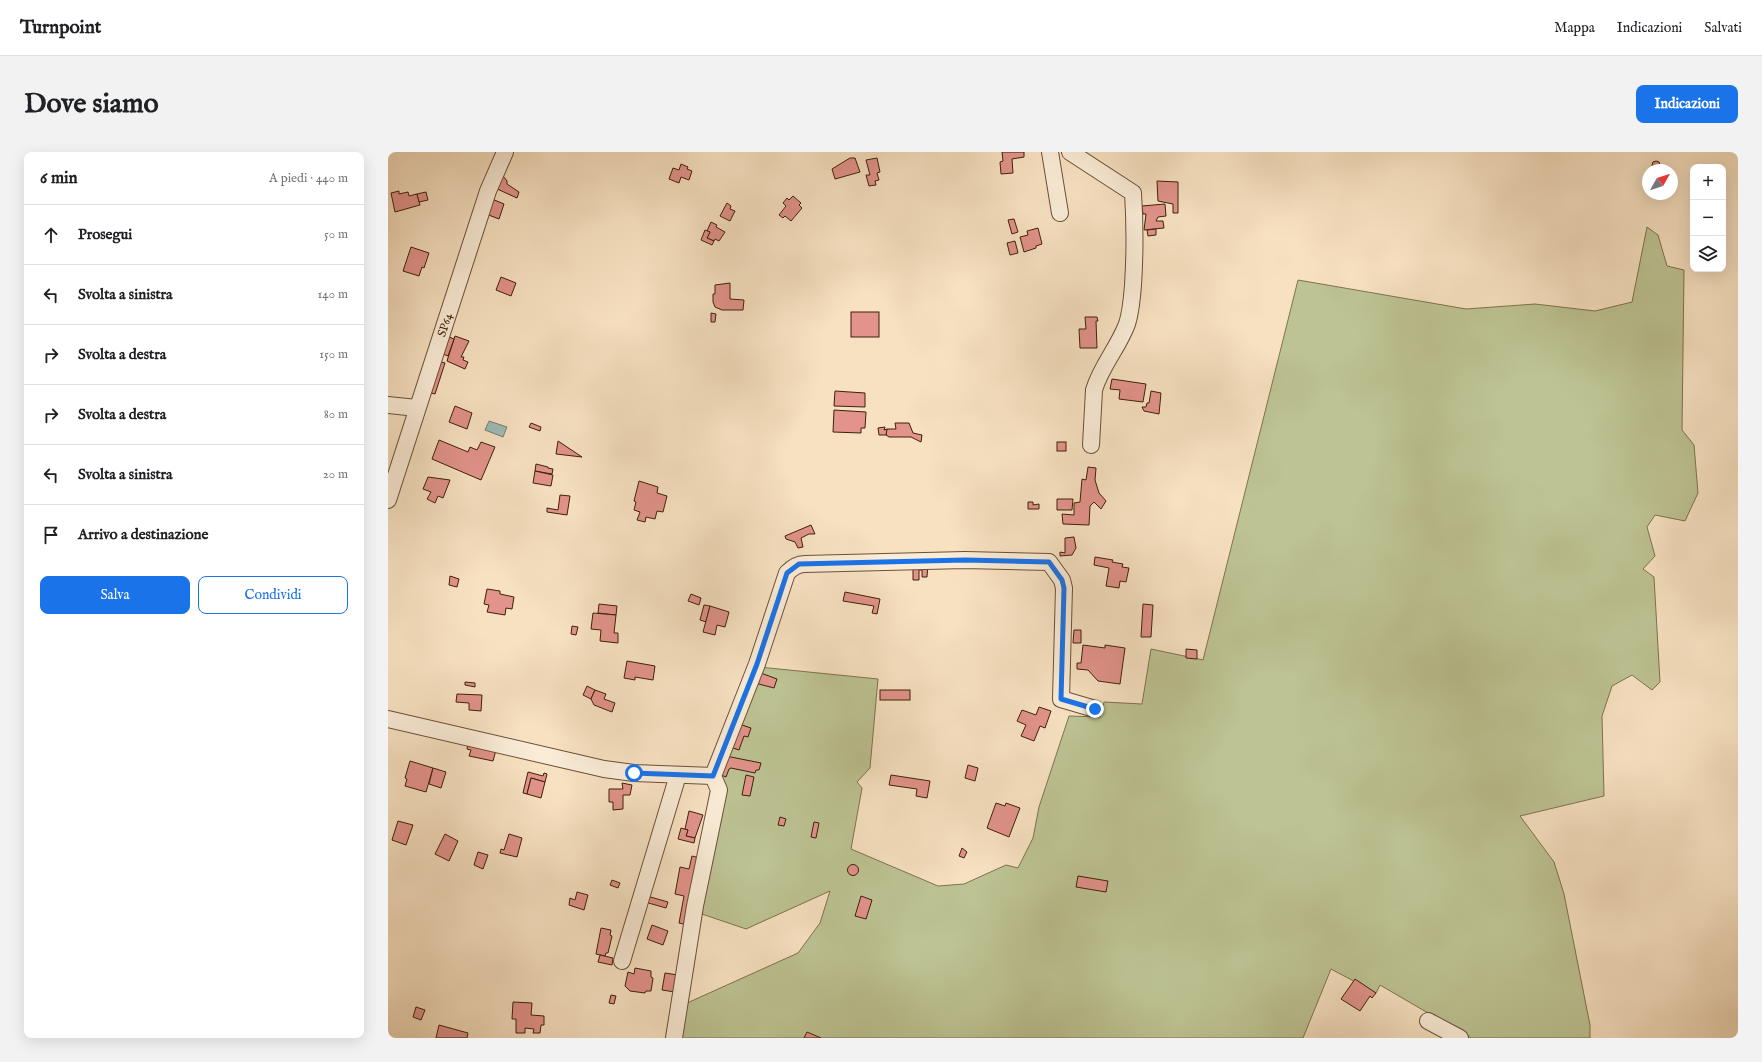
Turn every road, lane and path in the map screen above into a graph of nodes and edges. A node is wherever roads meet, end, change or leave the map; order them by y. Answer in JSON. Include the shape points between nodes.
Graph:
{"nodes":[{"id":1,"x":505,"y":152,"type":"edge"},
{"id":2,"x":1071,"y":152,"type":"edge"},
{"id":3,"x":1051,"y":153,"type":"edge"},
{"id":4,"x":1060,"y":213,"type":"dead end"},
{"id":5,"x":388,"y":405,"type":"edge"},
{"id":6,"x":417,"y":408,"type":"junction"},
{"id":7,"x":1091,"y":445,"type":"dead end"},
{"id":8,"x":388,"y":500,"type":"edge"},
{"id":9,"x":1095,"y":709,"type":"dead end"},
{"id":10,"x":388,"y":719,"type":"edge"},
{"id":11,"x":678,"y":775,"type":"junction"},
{"id":12,"x":713,"y":776,"type":"junction"},
{"id":13,"x":622,"y":961,"type":"dead end"},
{"id":14,"x":1428,"y":1021,"type":"dead end"},
{"id":15,"x":674,"y":1038,"type":"edge"},
{"id":16,"x":1460,"y":1038,"type":"edge"}],
"edges":[{"from":1,"to":6,"type":"street","name":"SP64","number":"SP64","via":[[488,191]]},
{"from":2,"to":3,"type":"street"},
{"from":2,"to":7,"type":"street","via":[[1133,193],[1134,201],[1135,255],[1130,313],[1123,334],[1096,382]]},
{"from":3,"to":4,"type":"street"},
{"from":5,"to":6,"type":"street"},
{"from":6,"to":8,"type":"street","name":"SP64","number":"SP64"},
{"from":9,"to":12,"type":"street","via":[[1061,699],[1064,588],[1062,580],[1049,562],[965,560],[799,564],[787,573],[757,664]]},
{"from":10,"to":11,"type":"street","via":[[604,769]]},
{"from":11,"to":12,"type":"street"},
{"from":11,"to":13,"type":"street"},
{"from":12,"to":15,"type":"street","via":[[719,790],[695,906]]},
{"from":14,"to":16,"type":"street"}]}
